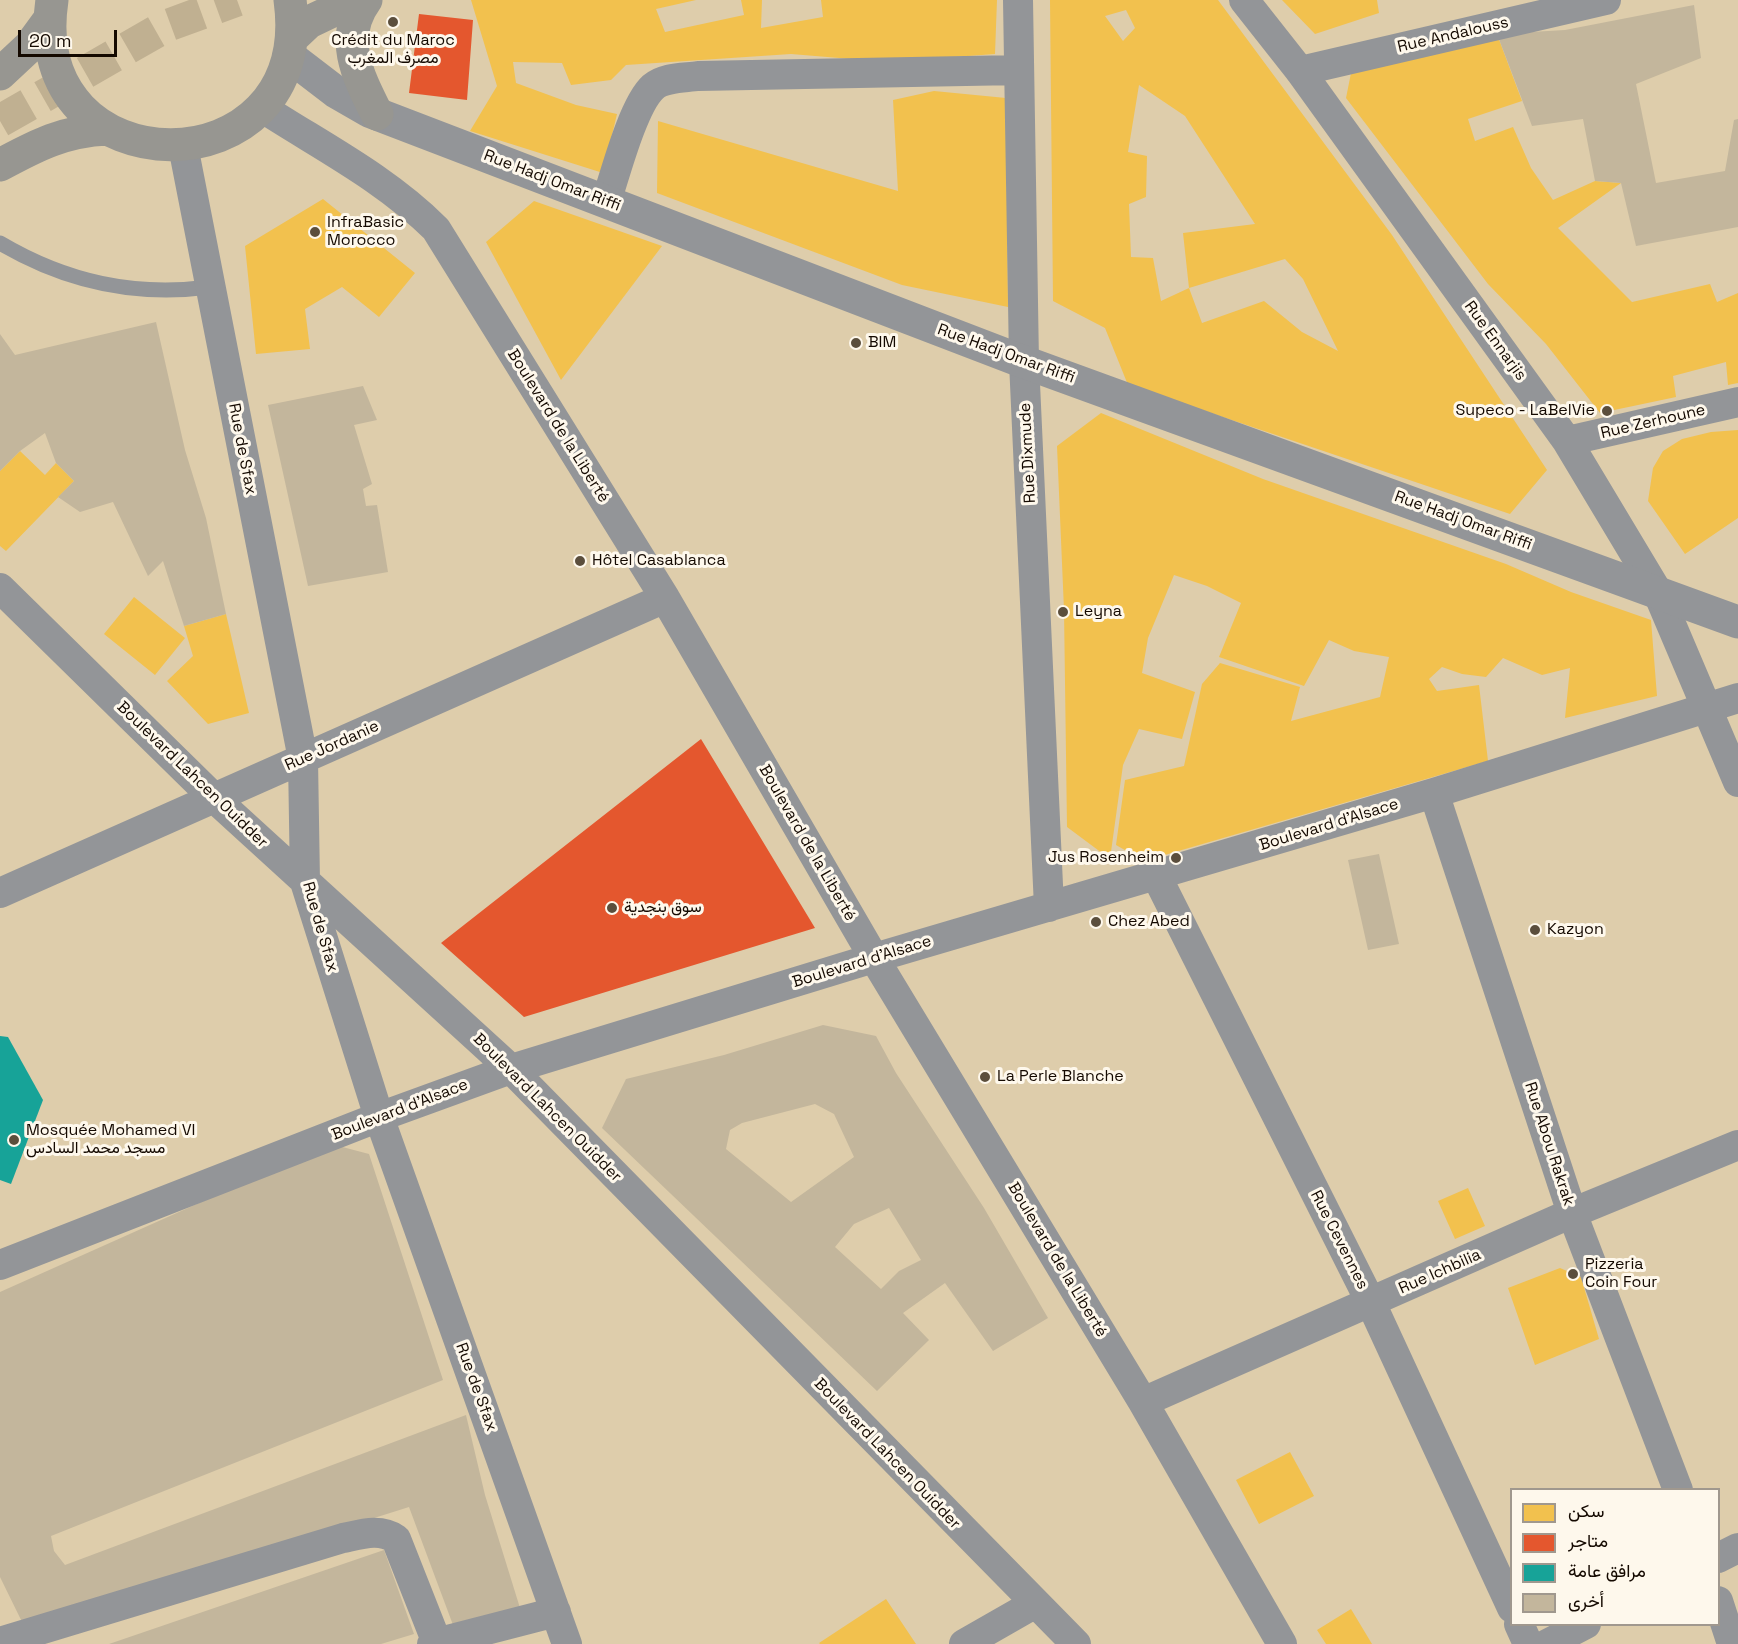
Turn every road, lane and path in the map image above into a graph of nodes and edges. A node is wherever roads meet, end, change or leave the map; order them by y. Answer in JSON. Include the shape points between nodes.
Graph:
{"nodes":[{"id":1,"x":290,"y":0,"type":"edge"},
{"id":2,"x":355,"y":0,"type":"edge"},
{"id":3,"x":366,"y":0,"type":"edge"},
{"id":4,"x":1018,"y":0,"type":"edge"},
{"id":5,"x":1244,"y":0,"type":"edge"},
{"id":6,"x":1606,"y":0,"type":"edge"},
{"id":7,"x":51,"y":5,"type":"edge"},
{"id":8,"x":291,"y":47,"type":"junction"},
{"id":9,"x":1019,"y":70,"type":"junction"},
{"id":10,"x":1300,"y":71,"type":"junction"},
{"id":11,"x":0,"y":74,"type":"edge"},
{"id":12,"x":261,"y":107,"type":"junction"},
{"id":13,"x":377,"y":114,"type":"junction"},
{"id":14,"x":107,"y":129,"type":"junction"},
{"id":15,"x":183,"y":146,"type":"junction"},
{"id":16,"x":0,"y":165,"type":"edge"},
{"id":17,"x":606,"y":202,"type":"junction"},
{"id":18,"x":0,"y":243,"type":"edge"},
{"id":19,"x":210,"y":287,"type":"junction"},
{"id":20,"x":1024,"y":362,"type":"junction"},
{"id":21,"x":1738,"y":402,"type":"edge"},
{"id":22,"x":1567,"y":441,"type":"junction"},
{"id":23,"x":0,"y":588,"type":"edge"},
{"id":24,"x":1657,"y":591,"type":"junction"},
{"id":25,"x":665,"y":598,"type":"junction"},
{"id":26,"x":1738,"y":622,"type":"edge"},
{"id":27,"x":1738,"y":698,"type":"edge"},
{"id":28,"x":1705,"y":706,"type":"junction"},
{"id":29,"x":303,"y":759,"type":"junction"},
{"id":30,"x":1738,"y":782,"type":"edge"},
{"id":31,"x":1434,"y":793,"type":"junction"},
{"id":32,"x":214,"y":798,"type":"junction"},
{"id":33,"x":1157,"y":877,"type":"junction"},
{"id":34,"x":305,"y":882,"type":"junction"},
{"id":35,"x":0,"y":893,"type":"edge"},
{"id":36,"x":1049,"y":907,"type":"junction"},
{"id":37,"x":874,"y":958,"type":"junction"},
{"id":38,"x":511,"y":1069,"type":"junction"},
{"id":39,"x":379,"y":1117,"type":"junction"},
{"id":40,"x":1738,"y":1145,"type":"edge"},
{"id":41,"x":1572,"y":1213,"type":"junction"},
{"id":42,"x":0,"y":1265,"type":"edge"},
{"id":43,"x":1371,"y":1303,"type":"junction"},
{"id":44,"x":1143,"y":1402,"type":"junction"},
{"id":45,"x":1677,"y":1488,"type":"edge"},
{"id":46,"x":1738,"y":1548,"type":"edge"},
{"id":47,"x":1720,"y":1557,"type":"edge"},
{"id":48,"x":1034,"y":1604,"type":"junction"},
{"id":49,"x":1510,"y":1604,"type":"edge"},
{"id":50,"x":1720,"y":1604,"type":"edge"},
{"id":51,"x":556,"y":1612,"type":"junction"},
{"id":52,"x":1520,"y":1626,"type":"edge"},
{"id":53,"x":1582,"y":1626,"type":"edge"},
{"id":54,"x":0,"y":1642,"type":"edge"},
{"id":55,"x":434,"y":1643,"type":"edge"},
{"id":56,"x":567,"y":1644,"type":"edge"},
{"id":57,"x":964,"y":1644,"type":"edge"},
{"id":58,"x":1076,"y":1644,"type":"edge"},
{"id":59,"x":1282,"y":1644,"type":"edge"},
{"id":60,"x":1528,"y":1644,"type":"edge"},
{"id":61,"x":1548,"y":1644,"type":"edge"},
{"id":62,"x":1732,"y":1644,"type":"edge"}],
"edges":[{"from":1,"to":8,"type":"main road"},
{"from":2,"to":8,"type":"main road","via":[[309,22]]},
{"from":3,"to":13,"type":"main road","via":[[352,28],[351,47],[355,66]]},
{"from":4,"to":9,"type":"street","name":"Rue Dixmude"},
{"from":5,"to":10,"type":"street","name":"Rue Ennarjis"},
{"from":6,"to":10,"type":"street","name":"Rue Andalouss"},
{"from":7,"to":11,"type":"main road","via":[[30,46]]},
{"from":7,"to":14,"type":"main road","via":[[50,39],[59,75],[80,105]]},
{"from":8,"to":12,"type":"main road","via":[[274,90]]},
{"from":8,"to":13,"type":"street","name":"Rue Hadj Omar Riffi","via":[[336,92]]},
{"from":9,"to":17,"type":"street","via":[[698,76],[662,82],[654,86],[639,109]]},
{"from":9,"to":20,"type":"street","name":"Rue Dixmude"},
{"from":10,"to":22,"type":"street","name":"Rue Ennarjis"},
{"from":12,"to":15,"type":"main road","via":[[226,133]]},
{"from":12,"to":25,"type":"street","name":"Boulevard de la Liberté","via":[[381,182],[436,229]]},
{"from":13,"to":17,"type":"street","name":"Rue Hadj Omar Riffi"},
{"from":14,"to":15,"type":"main road","via":[[140,143]]},
{"from":14,"to":16,"type":"main road","via":[[76,130]]},
{"from":15,"to":19,"type":"street","name":"Rue de Sfax"},
{"from":17,"to":20,"type":"street","name":"Rue Hadj Omar Riffi"},
{"from":18,"to":19,"type":"lane","via":[[57,272],[117,288],[179,291]]},
{"from":19,"to":29,"type":"street","name":"Rue de Sfax"},
{"from":20,"to":24,"type":"street","name":"Rue Hadj Omar Riffi"},
{"from":20,"to":36,"type":"street","name":"Rue Dixmude"},
{"from":21,"to":22,"type":"street","name":"Rue Zerhoune"},
{"from":22,"to":24,"type":"street","name":"Rue Ennarjis"},
{"from":23,"to":32,"type":"street","name":"Boulevard Lahcen Ouidder"},
{"from":24,"to":26,"type":"street","name":"Rue Hadj Omar Riffi"},
{"from":24,"to":28,"type":"street","name":"Rue Ennarjis"},
{"from":25,"to":29,"type":"street","name":"Rue Jordanie"},
{"from":25,"to":37,"type":"street","name":"Boulevard de la Liberté"},
{"from":27,"to":28,"type":"street","name":"Boulevard d'Alsace"},
{"from":28,"to":30,"type":"street","name":"Rue Ennarjis"},
{"from":28,"to":31,"type":"street","name":"Boulevard d'Alsace"},
{"from":29,"to":32,"type":"street","name":"Rue Jordanie"},
{"from":29,"to":34,"type":"street","name":"Rue de Sfax"},
{"from":31,"to":33,"type":"street","name":"Boulevard d'Alsace"},
{"from":31,"to":41,"type":"street","name":"Rue Abou Rakrak"},
{"from":32,"to":34,"type":"street","name":"Boulevard Lahcen Ouidder"},
{"from":32,"to":35,"type":"street","name":"Rue Jordanie"},
{"from":33,"to":36,"type":"street","name":"Boulevard d'Alsace"},
{"from":33,"to":43,"type":"street","name":"Rue Cevennes"},
{"from":34,"to":38,"type":"street","name":"Boulevard Lahcen Ouidder"},
{"from":34,"to":39,"type":"street","name":"Rue de Sfax"},
{"from":36,"to":37,"type":"street","name":"Boulevard d'Alsace"},
{"from":37,"to":38,"type":"street","name":"Boulevard d'Alsace"},
{"from":37,"to":44,"type":"street","name":"Boulevard de la Liberté"},
{"from":38,"to":39,"type":"street","name":"Boulevard d'Alsace"},
{"from":38,"to":48,"type":"street","name":"Boulevard Lahcen Ouidder"},
{"from":39,"to":42,"type":"street","name":"Boulevard d'Alsace"},
{"from":39,"to":51,"type":"street","name":"Rue de Sfax"},
{"from":40,"to":41,"type":"street","name":"Rue Ichbilia"},
{"from":41,"to":43,"type":"street","name":"Rue Ichbilia"},
{"from":41,"to":45,"type":"street","name":"Rue Abou Rakrak"},
{"from":43,"to":44,"type":"street","name":"Rue Ichbilia"},
{"from":43,"to":49,"type":"street","name":"Rue Cevennes"},
{"from":44,"to":59,"type":"street","name":"Boulevard de la Liberté"},
{"from":46,"to":47,"type":"street"},
{"from":48,"to":57,"type":"street"},
{"from":48,"to":58,"type":"street","name":"Boulevard Lahcen Ouidder"},
{"from":50,"to":62,"type":"street"},
{"from":51,"to":55,"type":"street"},
{"from":51,"to":56,"type":"street","name":"Rue de Sfax"},
{"from":52,"to":60,"type":"street"},
{"from":53,"to":61,"type":"street"},
{"from":54,"to":55,"type":"street","via":[[344,1538],[387,1533],[401,1549]]}]}
